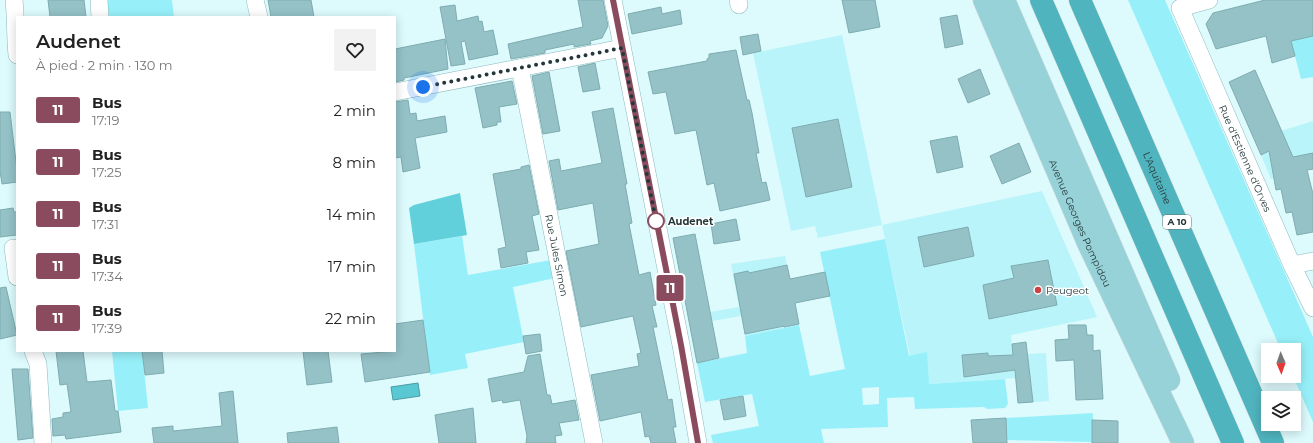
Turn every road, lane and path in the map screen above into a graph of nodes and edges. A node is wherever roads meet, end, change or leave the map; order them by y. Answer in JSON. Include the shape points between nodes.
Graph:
{"nodes":[{"id":1,"x":14,"y":0,"type":"edge"},
{"id":2,"x":99,"y":0,"type":"edge"},
{"id":3,"x":255,"y":0,"type":"edge"},
{"id":4,"x":613,"y":0,"type":"edge"},
{"id":5,"x":984,"y":0,"type":"edge"},
{"id":6,"x":1004,"y":0,"type":"edge"},
{"id":7,"x":1041,"y":0,"type":"edge"},
{"id":8,"x":1080,"y":0,"type":"edge"},
{"id":9,"x":1210,"y":0,"type":"edge"},
{"id":10,"x":100,"y":16,"type":"edge"},
{"id":11,"x":259,"y":16,"type":"edge"},
{"id":12,"x":8,"y":28,"type":"edge"},
{"id":13,"x":622,"y":48,"type":"junction"},
{"id":14,"x":16,"y":52,"type":"edge"},
{"id":15,"x":520,"y":68,"type":"junction"},
{"id":16,"x":396,"y":92,"type":"edge"},
{"id":17,"x":10,"y":248,"type":"edge"},
{"id":18,"x":1313,"y":261,"type":"edge"},
{"id":19,"x":1292,"y":265,"type":"junction"},
{"id":20,"x":16,"y":273,"type":"edge"},
{"id":21,"x":1313,"y":308,"type":"edge"},
{"id":22,"x":33,"y":352,"type":"edge"},
{"id":23,"x":43,"y":443,"type":"edge"},
{"id":24,"x":594,"y":443,"type":"edge"},
{"id":25,"x":698,"y":443,"type":"edge"},
{"id":26,"x":1183,"y":443,"type":"edge"},
{"id":27,"x":1197,"y":443,"type":"edge"},
{"id":28,"x":1233,"y":443,"type":"edge"},
{"id":29,"x":1273,"y":443,"type":"edge"}],
"edges":[{"from":1,"to":12,"type":"street","via":[[16,21]]},
{"from":2,"to":10,"type":"street"},
{"from":3,"to":11,"type":"street"},
{"from":4,"to":13,"type":"street"},
{"from":5,"to":26,"type":"main road","name":"Avenue Georges Pompidou","via":[[1088,244]]},
{"from":6,"to":27,"type":"main road","name":"Avenue Georges Pompidou"},
{"from":7,"to":28,"type":"highway"},
{"from":8,"to":29,"type":"highway","name":"L'Aquitaine","number":"A 10"},
{"from":9,"to":19,"type":"street","name":"Rue d'Estienne d'Orves","via":[[1180,8]]},
{"from":12,"to":14,"type":"street"},
{"from":13,"to":15,"type":"street"},
{"from":13,"to":25,"type":"street"},
{"from":15,"to":16,"type":"street"},
{"from":15,"to":24,"type":"street","name":"Rue Jules Simon"},
{"from":17,"to":20,"type":"street"},
{"from":18,"to":19,"type":"street"},
{"from":19,"to":21,"type":"street","name":"Rue d'Estienne d'Orves"},
{"from":22,"to":23,"type":"street","via":[[38,364]]}]}
